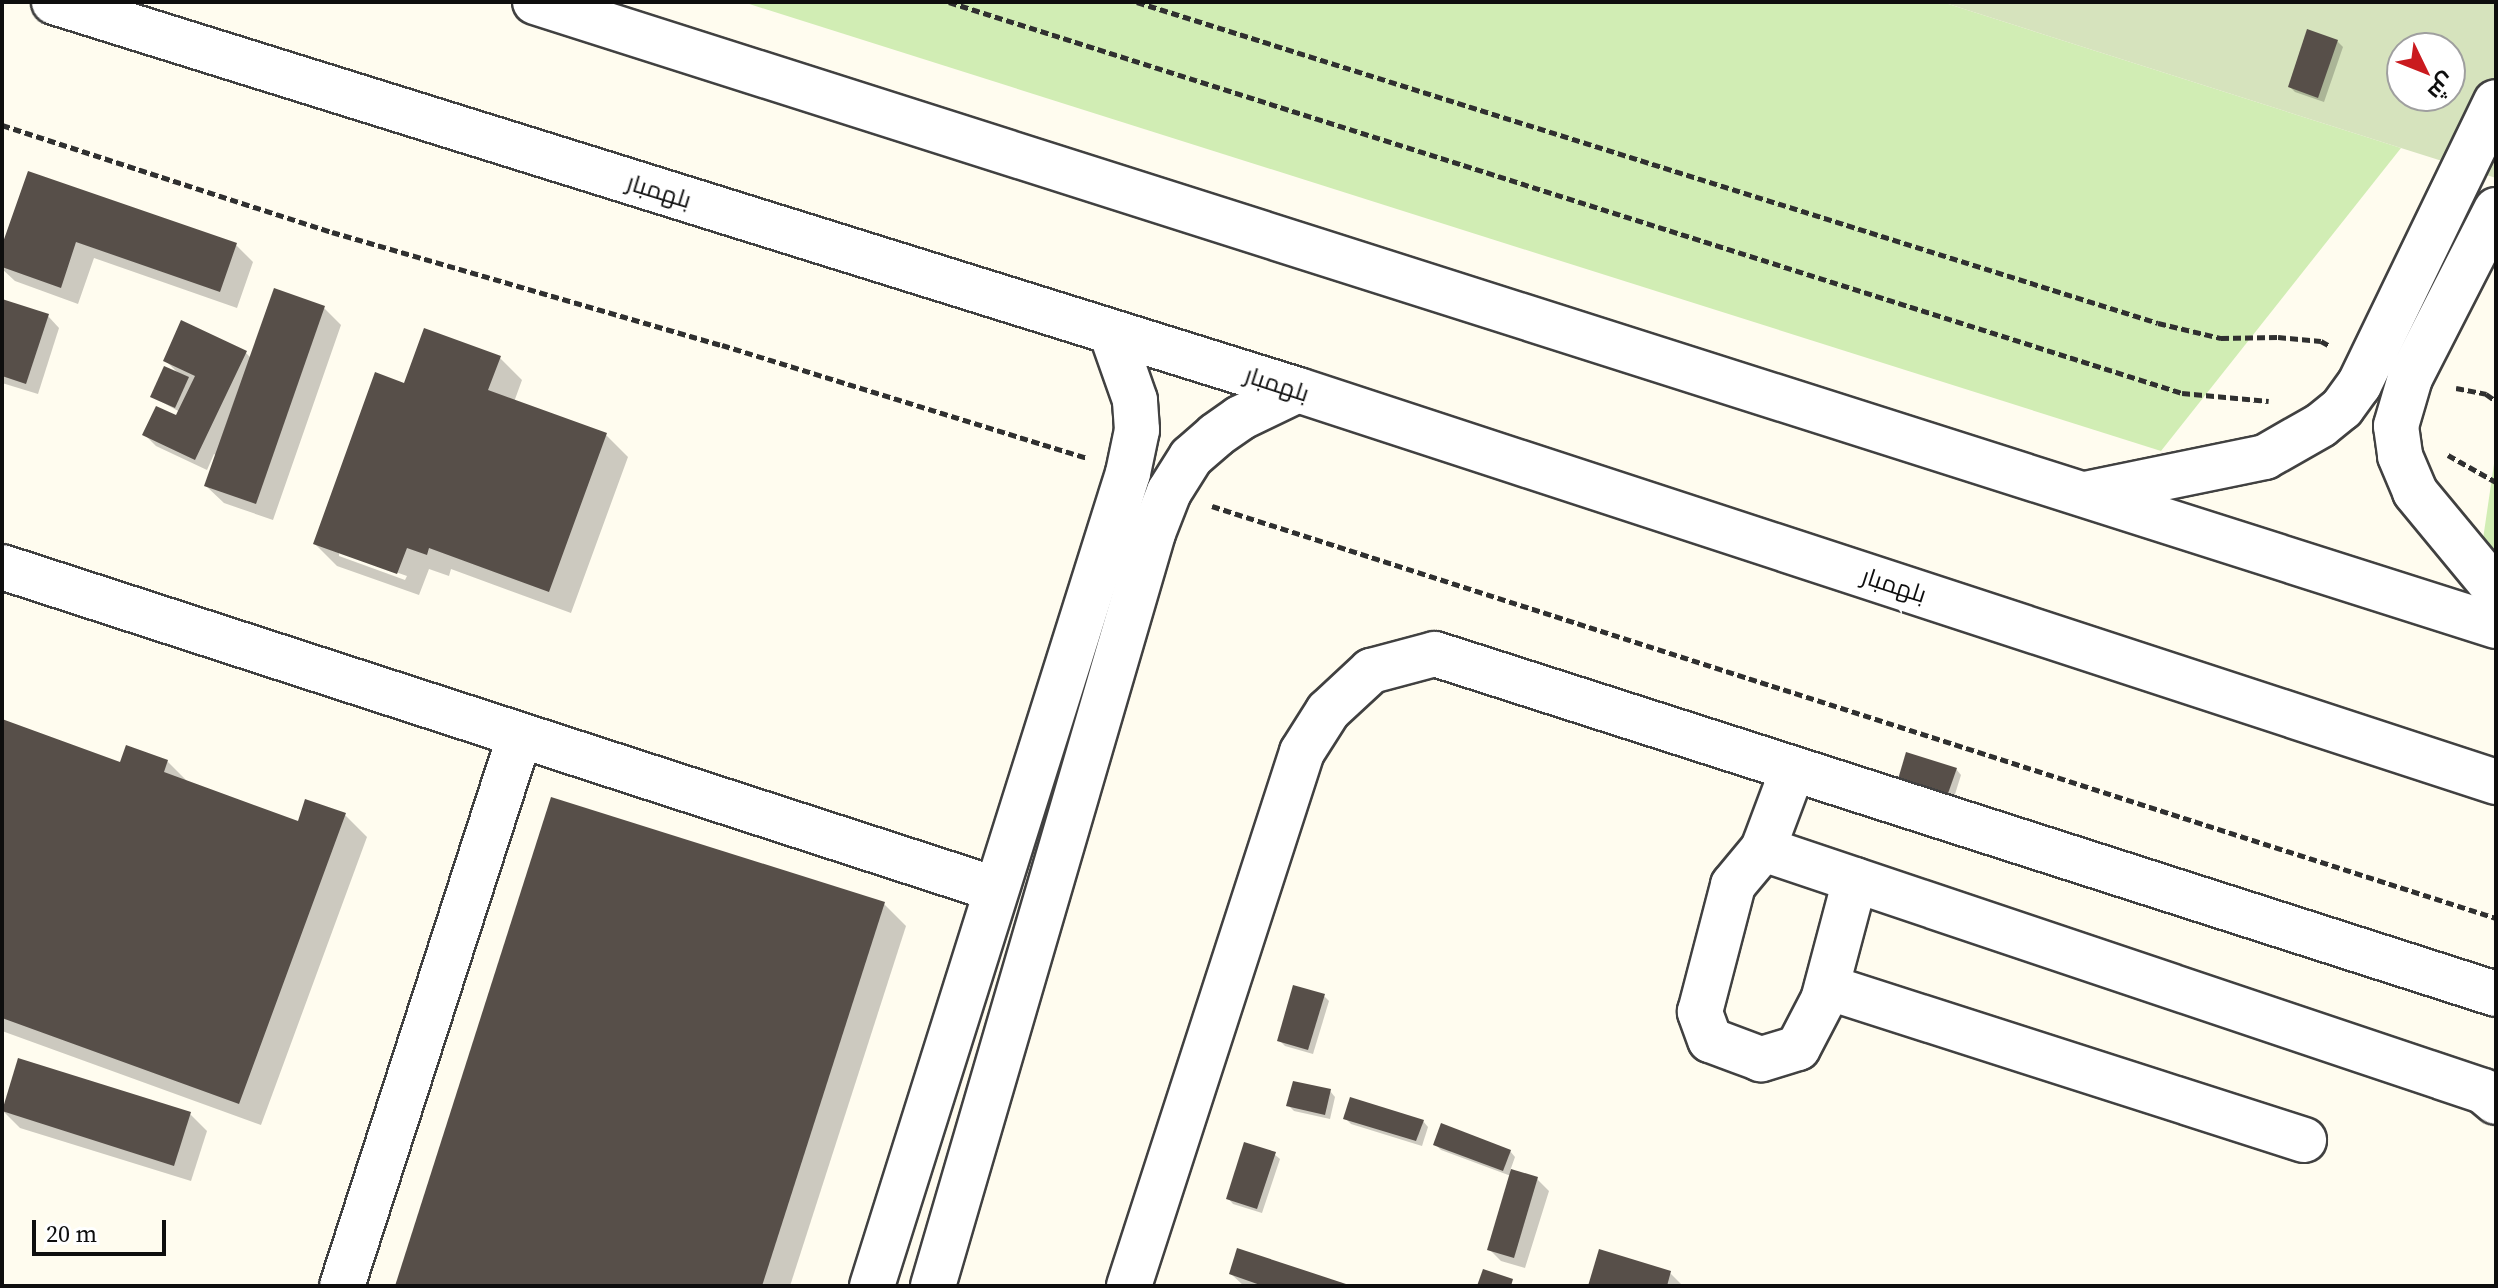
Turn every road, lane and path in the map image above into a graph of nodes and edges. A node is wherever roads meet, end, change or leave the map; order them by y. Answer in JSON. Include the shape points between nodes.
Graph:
{"nodes":[{"id":1,"x":54,"y":2,"type":"edge"},
{"id":2,"x":535,"y":2,"type":"edge"},
{"id":3,"x":949,"y":2,"type":"edge"},
{"id":4,"x":1137,"y":2,"type":"edge"},
{"id":5,"x":2496,"y":102,"type":"edge"},
{"id":6,"x":2,"y":125,"type":"edge"},
{"id":7,"x":2496,"y":210,"type":"edge"},
{"id":8,"x":1111,"y":332,"type":"junction"},
{"id":9,"x":2368,"y":364,"type":"junction"},
{"id":10,"x":2410,"y":378,"type":"junction"},
{"id":11,"x":1298,"y":390,"type":"junction"},
{"id":12,"x":2496,"y":401,"type":"edge"},
{"id":13,"x":2342,"y":408,"type":"junction"},
{"id":14,"x":2396,"y":426,"type":"junction"},
{"id":15,"x":1128,"y":473,"type":"junction"},
{"id":16,"x":2496,"y":482,"type":"edge"},
{"id":17,"x":1169,"y":492,"type":"junction"},
{"id":18,"x":2083,"y":495,"type":"junction"},
{"id":19,"x":2,"y":567,"type":"edge"},
{"id":20,"x":2496,"y":590,"type":"edge"},
{"id":21,"x":2496,"y":626,"type":"edge"},
{"id":22,"x":520,"y":735,"type":"junction"},
{"id":23,"x":1793,"y":769,"type":"junction"},
{"id":24,"x":2496,"y":782,"type":"edge"},
{"id":25,"x":1763,"y":849,"type":"junction"},
{"id":26,"x":1855,"y":880,"type":"junction"},
{"id":27,"x":995,"y":889,"type":"junction"},
{"id":28,"x":2496,"y":918,"type":"edge"},
{"id":29,"x":1827,"y":987,"type":"junction"},
{"id":30,"x":2496,"y":994,"type":"edge"},
{"id":31,"x":2496,"y":1102,"type":"edge"},
{"id":32,"x":2304,"y":1140,"type":"dead end"},
{"id":33,"x":342,"y":1286,"type":"edge"},
{"id":34,"x":872,"y":1286,"type":"edge"},
{"id":35,"x":933,"y":1286,"type":"edge"},
{"id":36,"x":1129,"y":1286,"type":"edge"}],
"edges":[{"from":1,"to":8,"type":"street","name":"بلهمبار"},
{"from":2,"to":18,"type":"street"},
{"from":3,"to":13,"type":"path","via":[[2182,393]]},
{"from":4,"to":9,"type":"path","via":[[2158,323],[2221,338],[2321,341]]},
{"from":5,"to":9,"type":"street"},
{"from":6,"to":15,"type":"path","via":[[332,232],[874,391]]},
{"from":7,"to":10,"type":"street"},
{"from":8,"to":11,"type":"street","name":"بلهمبار"},
{"from":8,"to":15,"type":"street","via":[[1135,400],[1137,430]]},
{"from":9,"to":13,"type":"street"},
{"from":10,"to":12,"type":"path","via":[[2486,394]]},
{"from":10,"to":14,"type":"street"},
{"from":11,"to":17,"type":"street","via":[[1216,435],[1191,457]]},
{"from":11,"to":24,"type":"street","name":"بلهمبار"},
{"from":13,"to":18,"type":"street","via":[[2265,457]]},
{"from":14,"to":16,"type":"path"},
{"from":14,"to":20,"type":"street","via":[[2400,456],[2415,492]]},
{"from":15,"to":27,"type":"street"},
{"from":17,"to":28,"type":"path"},
{"from":17,"to":35,"type":"street"},
{"from":18,"to":21,"type":"street"},
{"from":19,"to":22,"type":"street"},
{"from":22,"to":27,"type":"street"},
{"from":22,"to":33,"type":"street"},
{"from":23,"to":25,"type":"street"},
{"from":23,"to":30,"type":"street"},
{"from":23,"to":36,"type":"street","via":[[1435,654],[1371,671],[1328,711],[1302,752]]},
{"from":25,"to":26,"type":"street"},
{"from":25,"to":29,"type":"street","via":[[1733,885],[1700,1012],[1710,1040],[1761,1059],[1798,1048]]},
{"from":26,"to":29,"type":"street"},
{"from":26,"to":31,"type":"street","via":[[2483,1091]]},
{"from":27,"to":34,"type":"street"},
{"from":29,"to":32,"type":"street"}]}
